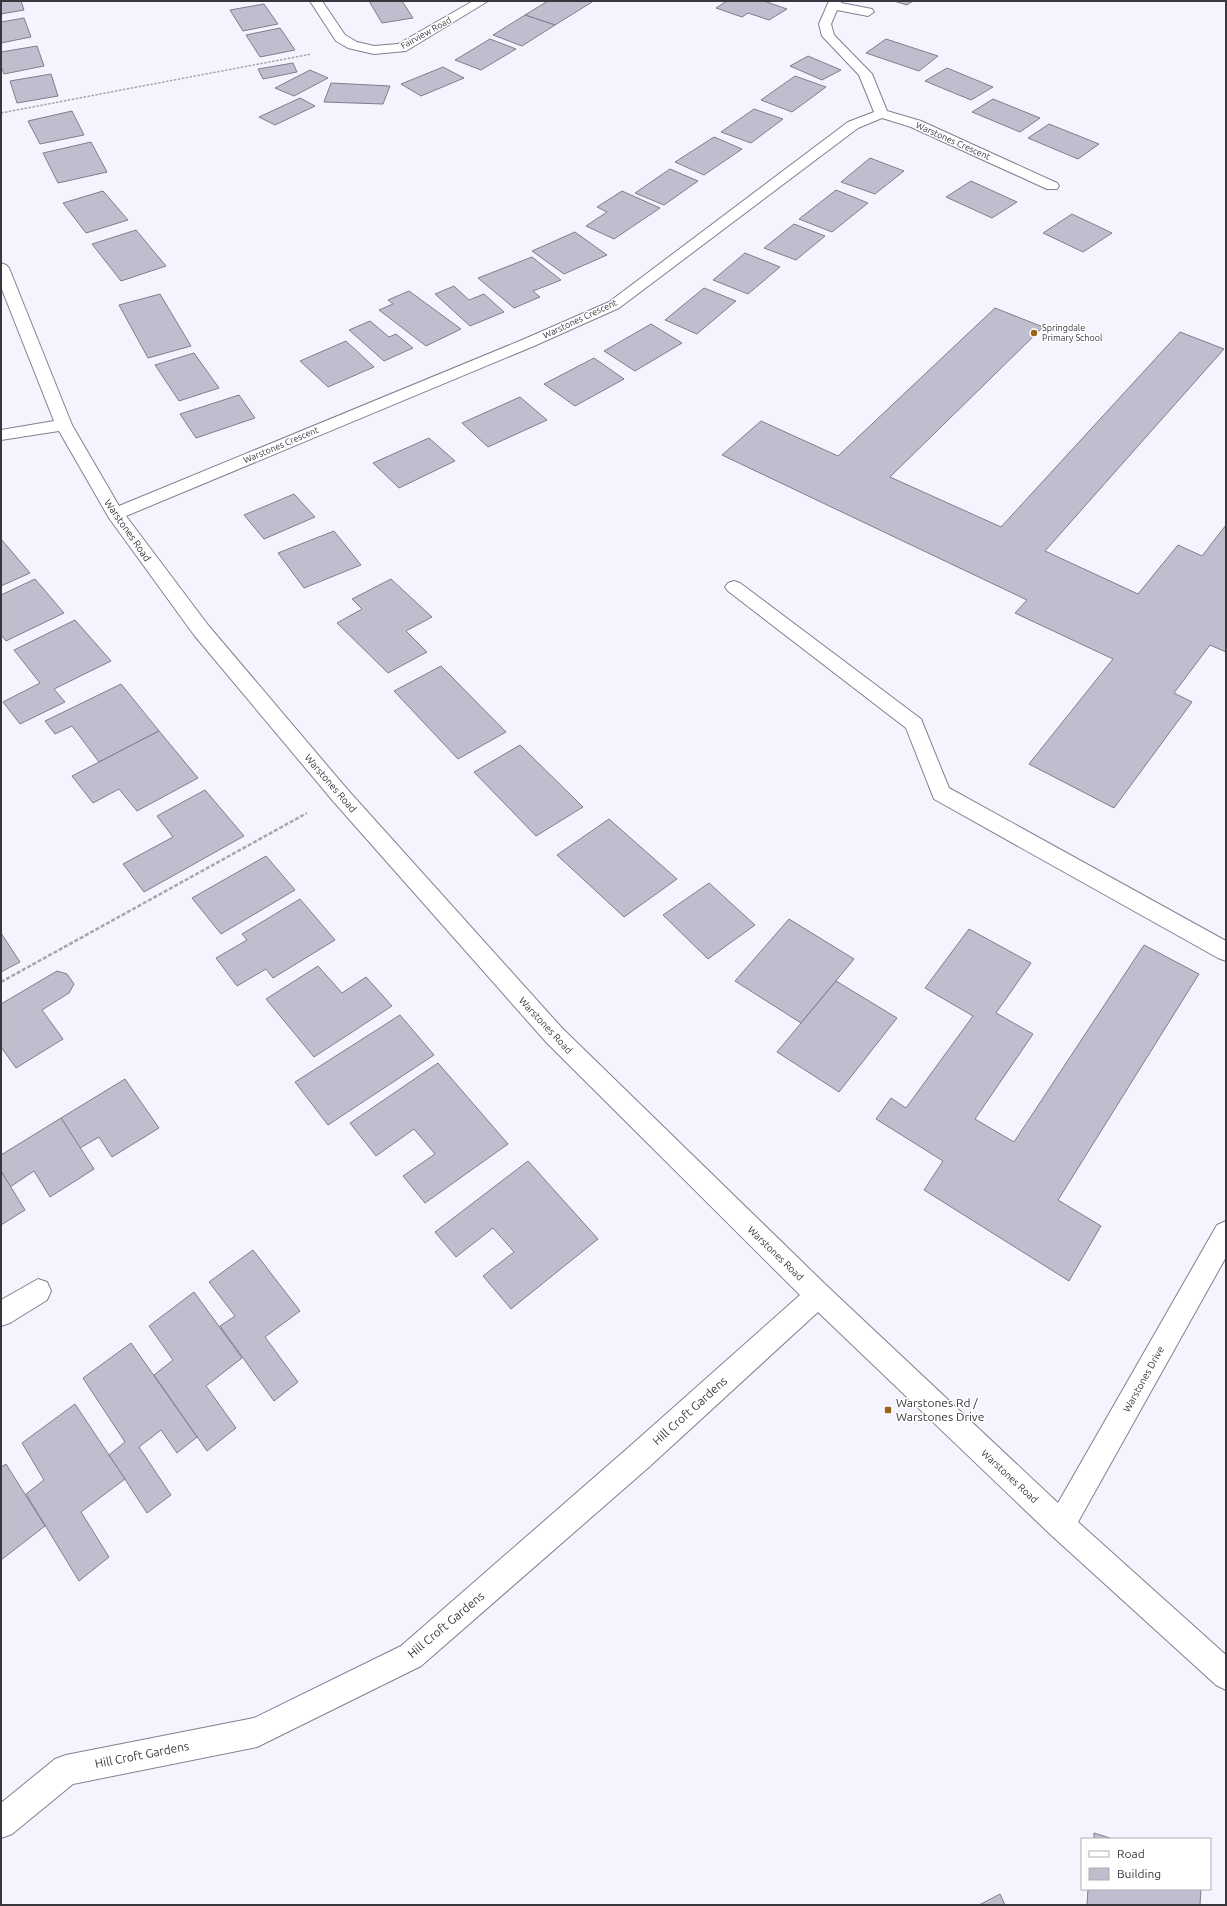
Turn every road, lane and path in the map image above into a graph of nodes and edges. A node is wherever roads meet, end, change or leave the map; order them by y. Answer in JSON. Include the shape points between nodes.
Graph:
{"nodes":[{"id":1,"x":316,"y":1,"type":"edge"},
{"id":2,"x":482,"y":1,"type":"edge"},
{"id":3,"x":834,"y":3,"type":"edge"},
{"id":4,"x":868,"y":12,"type":"dead end"},
{"id":5,"x":353,"y":46,"type":"junction"},
{"id":6,"x":1,"y":113,"type":"edge"},
{"id":7,"x":881,"y":114,"type":"junction"},
{"id":8,"x":1052,"y":186,"type":"dead end"},
{"id":9,"x":1,"y":268,"type":"edge"},
{"id":10,"x":64,"y":425,"type":"junction"},
{"id":11,"x":1,"y":435,"type":"edge"},
{"id":12,"x":115,"y":514,"type":"junction"},
{"id":13,"x":734,"y":587,"type":"dead end"},
{"id":14,"x":340,"y":795,"type":"junction"},
{"id":15,"x":1226,"y":952,"type":"edge"},
{"id":16,"x":1,"y":982,"type":"edge"},
{"id":17,"x":1226,"y":1233,"type":"edge"},
{"id":18,"x":38,"y":1291,"type":"dead end"},
{"id":19,"x":818,"y":1295,"type":"junction"},
{"id":20,"x":1,"y":1314,"type":"edge"},
{"id":21,"x":1061,"y":1525,"type":"junction"},
{"id":22,"x":1226,"y":1674,"type":"edge"},
{"id":23,"x":1,"y":1823,"type":"edge"}],
"edges":[{"from":1,"to":5,"type":"street","name":"Fairview Road","via":[[340,38]]},
{"from":2,"to":5,"type":"street","name":"Fairview Road","via":[[401,48],[374,50]]},
{"from":3,"to":4,"type":"street"},
{"from":3,"to":7,"type":"street","via":[[825,24],[828,36],[865,74]]},
{"from":5,"to":6,"type":"path"},
{"from":7,"to":8,"type":"street","name":"Warstones Crescent","via":[[916,124]]},
{"from":7,"to":12,"type":"street","name":"Warstones Crescent","via":[[853,125],[614,305]]},
{"from":9,"to":10,"type":"street","name":"Warstones Road"},
{"from":10,"to":11,"type":"street"},
{"from":10,"to":12,"type":"street","name":"Warstones Road"},
{"from":12,"to":14,"type":"street","name":"Warstones Road","via":[[201,630]]},
{"from":13,"to":15,"type":"street","via":[[914,724],[941,793]]},
{"from":14,"to":16,"type":"path"},
{"from":14,"to":19,"type":"street","name":"Warstones Road","via":[[554,1035]]},
{"from":17,"to":21,"type":"street","name":"Warstones Drive"},
{"from":18,"to":20,"type":"street"},
{"from":19,"to":21,"type":"street","name":"Warstones Road"},
{"from":19,"to":23,"type":"street","name":"Hill Croft Gardens","via":[[640,1457],[411,1656],[257,1732],[66,1770]]},
{"from":21,"to":22,"type":"street","name":"Warstones Road"}]}
